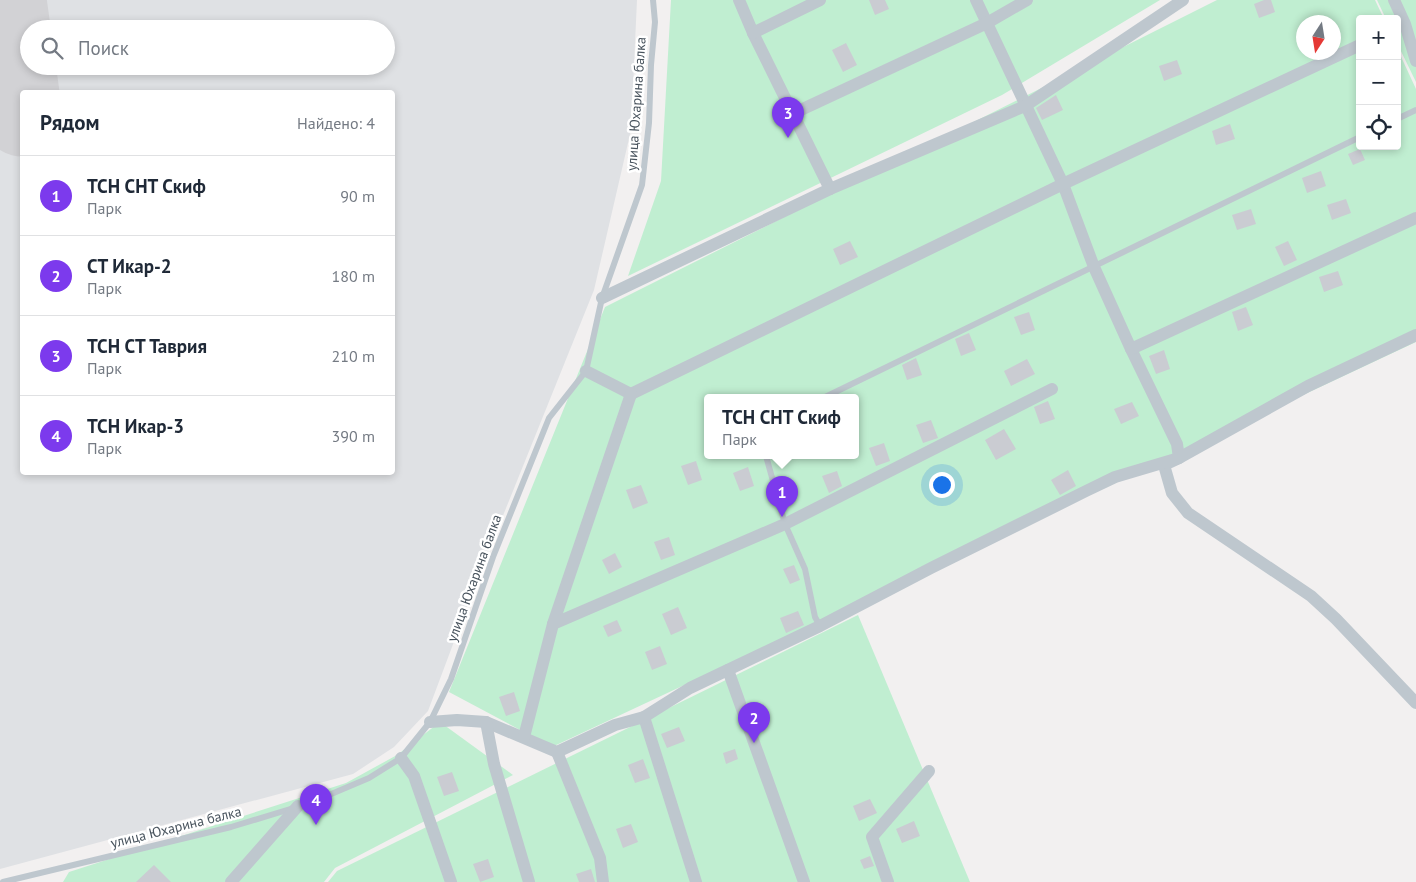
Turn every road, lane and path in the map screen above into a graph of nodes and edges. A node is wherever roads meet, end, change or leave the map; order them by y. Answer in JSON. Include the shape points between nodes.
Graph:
{"nodes":[{"id":1,"x":653,"y":0,"type":"edge"},
{"id":2,"x":739,"y":0,"type":"edge"},
{"id":3,"x":820,"y":0,"type":"edge"},
{"id":4,"x":976,"y":0,"type":"edge"},
{"id":5,"x":1026,"y":0,"type":"edge"},
{"id":6,"x":1182,"y":0,"type":"edge"},
{"id":7,"x":1394,"y":0,"type":"edge"},
{"id":8,"x":987,"y":23,"type":"junction"},
{"id":9,"x":1406,"y":23,"type":"edge"},
{"id":10,"x":753,"y":33,"type":"junction"},
{"id":11,"x":1356,"y":46,"type":"edge"},
{"id":12,"x":1416,"y":61,"type":"edge"},
{"id":13,"x":1025,"y":106,"type":"junction"},
{"id":14,"x":1416,"y":110,"type":"edge"},
{"id":15,"x":792,"y":114,"type":"junction"},
{"id":16,"x":1401,"y":117,"type":"edge"},
{"id":17,"x":1356,"y":140,"type":"edge"},
{"id":18,"x":1063,"y":184,"type":"junction"},
{"id":19,"x":830,"y":189,"type":"junction"},
{"id":20,"x":1416,"y":218,"type":"edge"},
{"id":21,"x":1094,"y":267,"type":"junction"},
{"id":22,"x":602,"y":298,"type":"junction"},
{"id":23,"x":1416,"y":334,"type":"edge"},
{"id":24,"x":1131,"y":349,"type":"junction"},
{"id":25,"x":586,"y":371,"type":"junction"},
{"id":26,"x":1052,"y":389,"type":"dead end"},
{"id":27,"x":631,"y":394,"type":"junction"},
{"id":28,"x":831,"y":394,"type":"edge"},
{"id":29,"x":1179,"y":458,"type":"junction"},
{"id":30,"x":767,"y":459,"type":"edge"},
{"id":31,"x":785,"y":524,"type":"junction"},
{"id":32,"x":553,"y":624,"type":"junction"},
{"id":33,"x":820,"y":626,"type":"junction"},
{"id":34,"x":728,"y":670,"type":"junction"},
{"id":35,"x":1416,"y":704,"type":"edge"},
{"id":36,"x":644,"y":717,"type":"junction"},
{"id":37,"x":430,"y":722,"type":"junction"},
{"id":38,"x":486,"y":722,"type":"junction"},
{"id":39,"x":524,"y":737,"type":"junction"},
{"id":40,"x":557,"y":752,"type":"junction"},
{"id":41,"x":401,"y":758,"type":"junction"},
{"id":42,"x":929,"y":771,"type":"dead end"},
{"id":43,"x":298,"y":806,"type":"junction"},
{"id":44,"x":3,"y":882,"type":"edge"},
{"id":45,"x":231,"y":882,"type":"edge"},
{"id":46,"x":451,"y":882,"type":"edge"},
{"id":47,"x":529,"y":882,"type":"edge"},
{"id":48,"x":603,"y":882,"type":"edge"},
{"id":49,"x":696,"y":882,"type":"edge"},
{"id":50,"x":804,"y":882,"type":"edge"},
{"id":51,"x":888,"y":882,"type":"edge"}],
"edges":[{"from":1,"to":22,"type":"lane","name":"улица Юхарина балка","via":[[655,22],[642,186]]},
{"from":2,"to":10,"type":"street"},
{"from":3,"to":10,"type":"street"},
{"from":4,"to":8,"type":"street"},
{"from":5,"to":8,"type":"street"},
{"from":6,"to":13,"type":"street"},
{"from":7,"to":9,"type":"street"},
{"from":8,"to":13,"type":"street"},
{"from":8,"to":15,"type":"street"},
{"from":9,"to":12,"type":"street"},
{"from":10,"to":15,"type":"street"},
{"from":11,"to":18,"type":"street"},
{"from":13,"to":18,"type":"street"},
{"from":13,"to":19,"type":"street"},
{"from":14,"to":16,"type":"lane"},
{"from":15,"to":19,"type":"street"},
{"from":17,"to":21,"type":"lane"},
{"from":18,"to":21,"type":"street"},
{"from":18,"to":27,"type":"street"},
{"from":19,"to":22,"type":"street"},
{"from":20,"to":24,"type":"street"},
{"from":21,"to":24,"type":"street"},
{"from":21,"to":28,"type":"lane"},
{"from":22,"to":25,"type":"lane","name":"улица Юхарина балка"},
{"from":23,"to":29,"type":"street","via":[[1308,386]]},
{"from":24,"to":29,"type":"street","via":[[1177,444]]},
{"from":25,"to":27,"type":"street"},
{"from":25,"to":37,"type":"lane","name":"улица Юхарина балка","via":[[549,418],[494,557],[451,679]]},
{"from":26,"to":31,"type":"street"},
{"from":27,"to":32,"type":"street"},
{"from":29,"to":33,"type":"street","via":[[1115,477]]},
{"from":29,"to":35,"type":"street","via":[[1164,465],[1172,493],[1188,513],[1311,596],[1336,618]]},
{"from":30,"to":31,"type":"lane"},
{"from":31,"to":32,"type":"street"},
{"from":31,"to":33,"type":"lane","via":[[805,569],[815,617]]},
{"from":32,"to":39,"type":"street"},
{"from":33,"to":34,"type":"street"},
{"from":34,"to":36,"type":"street","via":[[690,688]]},
{"from":34,"to":50,"type":"street"},
{"from":36,"to":40,"type":"street","via":[[615,725]]},
{"from":36,"to":49,"type":"street"},
{"from":37,"to":38,"type":"street"},
{"from":37,"to":41,"type":"lane","name":"улица Юхарина балка"},
{"from":38,"to":39,"type":"street"},
{"from":38,"to":47,"type":"street","via":[[494,764]]},
{"from":39,"to":40,"type":"street"},
{"from":40,"to":48,"type":"street","via":[[600,858]]},
{"from":41,"to":43,"type":"lane","name":"улица Юхарина балка","via":[[369,778]]},
{"from":41,"to":46,"type":"street","via":[[414,776]]},
{"from":42,"to":51,"type":"street","via":[[872,837]]},
{"from":43,"to":44,"type":"lane","name":"улица Юхарина балка","via":[[231,827]]},
{"from":43,"to":45,"type":"street"}]}
